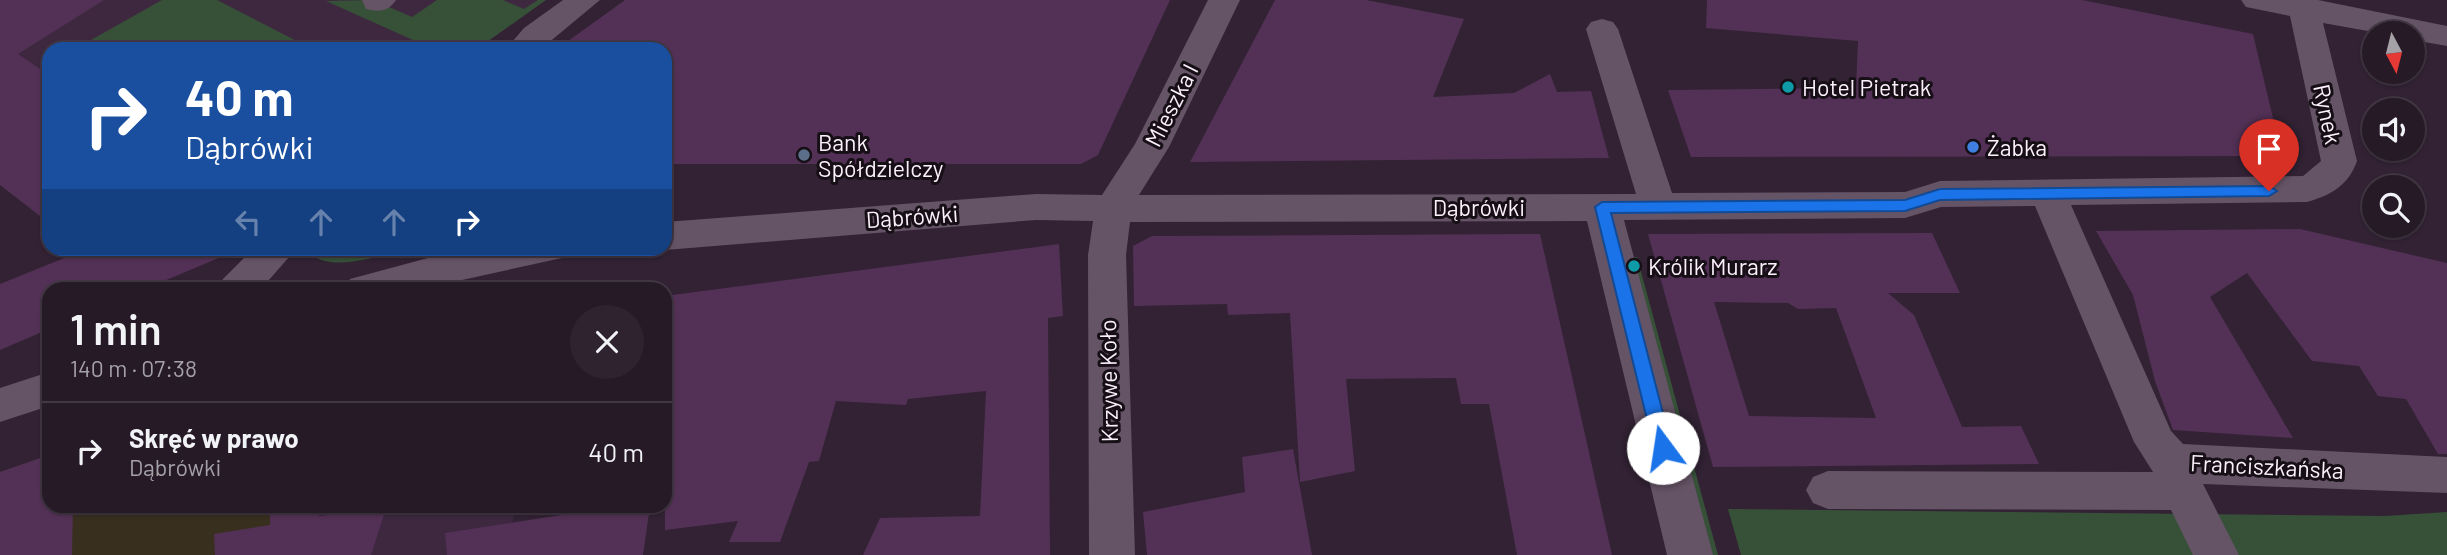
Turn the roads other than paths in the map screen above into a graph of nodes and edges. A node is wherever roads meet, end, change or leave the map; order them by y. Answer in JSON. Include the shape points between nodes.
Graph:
{"nodes":[{"id":1,"x":584,"y":0,"type":"edge"},
{"id":2,"x":1224,"y":0,"type":"edge"},
{"id":3,"x":2258,"y":0,"type":"edge"},
{"id":4,"x":2303,"y":4,"type":"edge"},
{"id":5,"x":1602,"y":29,"type":"dead end"},
{"id":6,"x":2447,"y":36,"type":"edge"},
{"id":7,"x":529,"y":42,"type":"edge"},
{"id":8,"x":2293,"y":191,"type":"joint"},
{"id":9,"x":2048,"y":194,"type":"junction"},
{"id":10,"x":1658,"y":206,"type":"junction"},
{"id":11,"x":1602,"y":207,"type":"junction"},
{"id":12,"x":1113,"y":208,"type":"junction"},
{"id":13,"x":672,"y":235,"type":"edge"},
{"id":14,"x":270,"y":256,"type":"edge"},
{"id":15,"x":499,"y":256,"type":"edge"},
{"id":16,"x":244,"y":282,"type":"edge"},
{"id":17,"x":390,"y":282,"type":"edge"},
{"id":18,"x":42,"y":391,"type":"edge"},
{"id":19,"x":0,"y":405,"type":"edge"},
{"id":20,"x":2175,"y":474,"type":"junction"},
{"id":21,"x":2447,"y":475,"type":"edge"},
{"id":22,"x":1828,"y":490,"type":"dead end"},
{"id":23,"x":1112,"y":555,"type":"edge"},
{"id":24,"x":1690,"y":555,"type":"edge"},
{"id":25,"x":2216,"y":555,"type":"edge"}],
"edges":[{"from":1,"to":7,"type":"street"},
{"from":2,"to":12,"type":"street","name":"Mieszka I","via":[[1151,147]]},
{"from":3,"to":4,"type":"street"},
{"from":4,"to":6,"type":"street"},
{"from":4,"to":8,"type":"street","name":"Rynek","via":[[2339,161],[2329,178]]},
{"from":5,"to":10,"type":"street"},
{"from":8,"to":9,"type":"street","name":"Dąbrówki"},
{"from":9,"to":10,"type":"street","name":"Dąbrówki","via":[[1940,194],[1905,205]]},
{"from":9,"to":20,"type":"street","name":"Franciszkańska","via":[[2155,442]]},
{"from":10,"to":11,"type":"street","name":"Dąbrówki"},
{"from":11,"to":12,"type":"street","name":"Dąbrówki"},
{"from":11,"to":24,"type":"street"},
{"from":12,"to":13,"type":"street","name":"Dąbrówki","via":[[1036,207]]},
{"from":12,"to":23,"type":"street","name":"Krzywe Koło","via":[[1107,255]]},
{"from":14,"to":16,"type":"street"},
{"from":15,"to":17,"type":"street"},
{"from":18,"to":19,"type":"street"},
{"from":20,"to":21,"type":"street","name":"Franciszkańska","via":[[2188,465]]},
{"from":20,"to":22,"type":"street"},
{"from":20,"to":25,"type":"street"}]}
